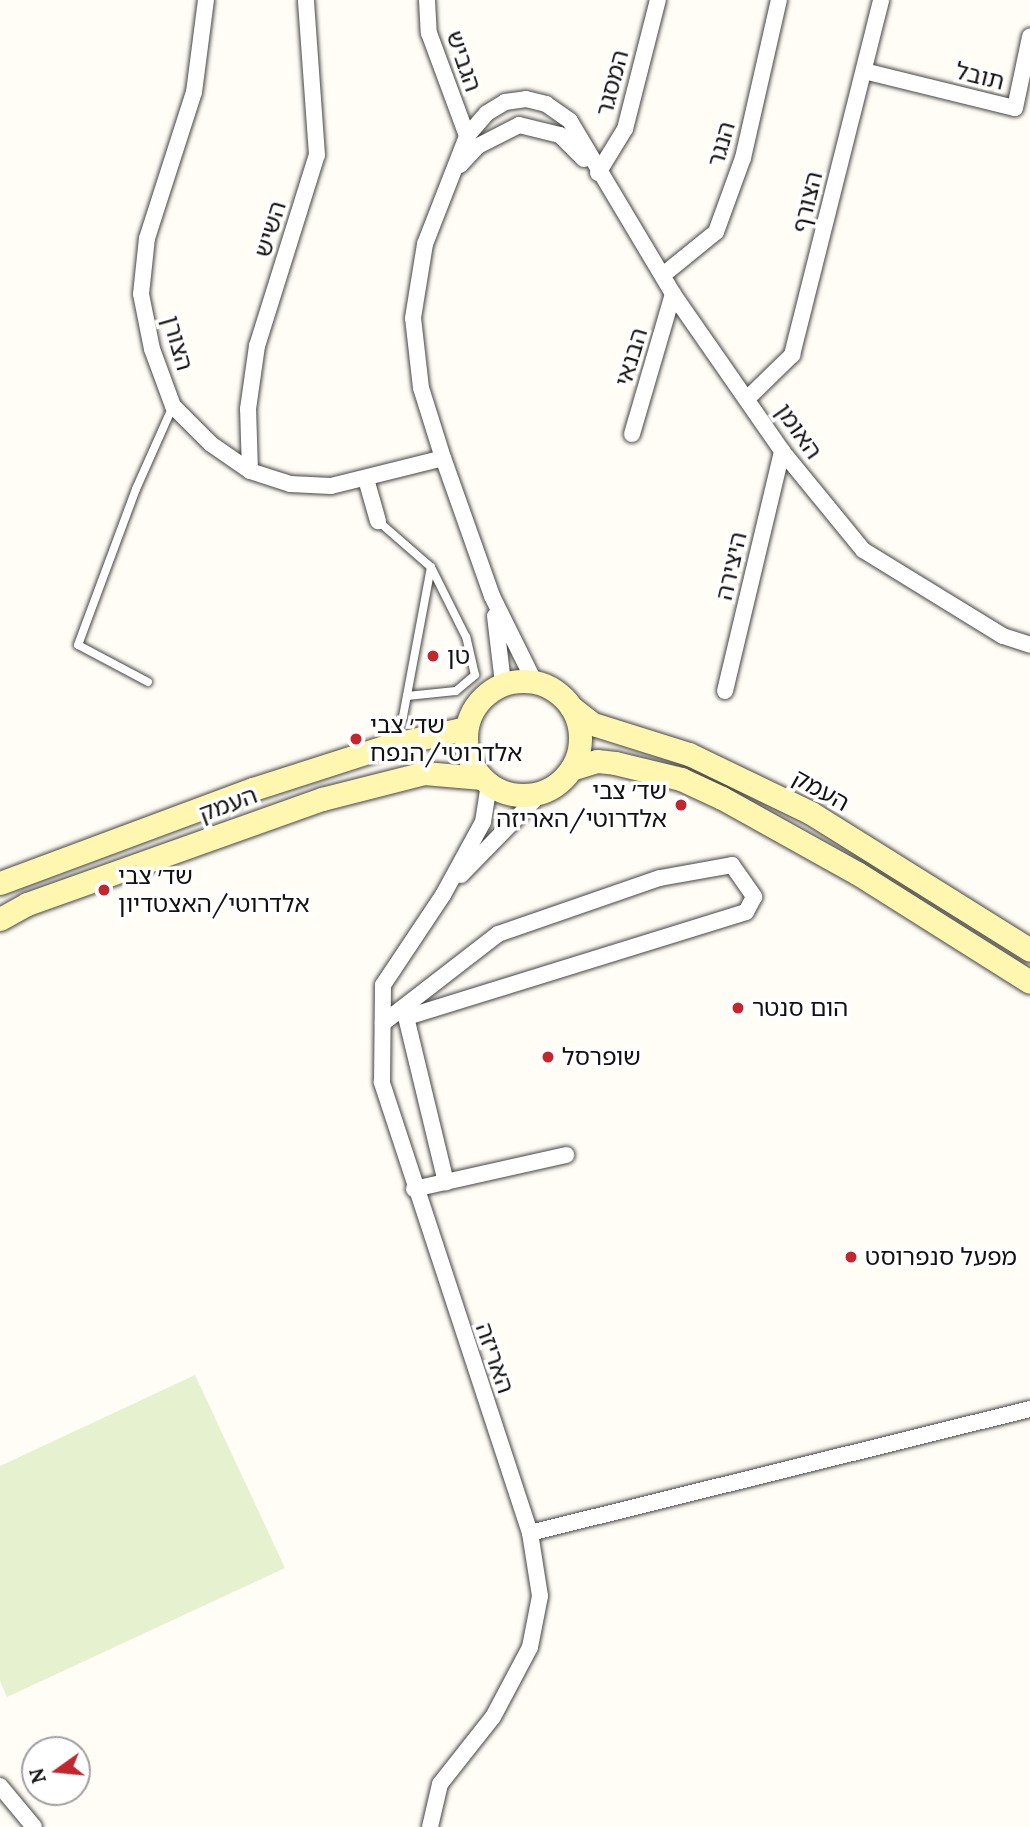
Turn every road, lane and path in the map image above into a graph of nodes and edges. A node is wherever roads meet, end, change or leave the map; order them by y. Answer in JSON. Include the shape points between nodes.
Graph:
{"nodes":[{"id":1,"x":206,"y":0,"type":"edge"},
{"id":2,"x":306,"y":0,"type":"edge"},
{"id":3,"x":427,"y":0,"type":"edge"},
{"id":4,"x":657,"y":0,"type":"edge"},
{"id":5,"x":779,"y":0,"type":"edge"},
{"id":6,"x":881,"y":0,"type":"edge"},
{"id":7,"x":1030,"y":37,"type":"edge"},
{"id":8,"x":864,"y":71,"type":"junction"},
{"id":9,"x":467,"y":136,"type":"junction"},
{"id":10,"x":457,"y":170,"type":"junction"},
{"id":11,"x":598,"y":173,"type":"junction"},
{"id":12,"x":663,"y":275,"type":"junction"},
{"id":13,"x":673,"y":294,"type":"junction"},
{"id":14,"x":748,"y":398,"type":"junction"},
{"id":15,"x":173,"y":406,"type":"junction"},
{"id":16,"x":632,"y":434,"type":"dead end"},
{"id":17,"x":782,"y":452,"type":"junction"},
{"id":18,"x":443,"y":458,"type":"junction"},
{"id":19,"x":250,"y":471,"type":"junction"},
{"id":20,"x":366,"y":480,"type":"junction"},
{"id":21,"x":378,"y":521,"type":"joint"},
{"id":22,"x":431,"y":567,"type":"junction"},
{"id":23,"x":492,"y":596,"type":"junction"},
{"id":24,"x":1030,"y":645,"type":"edge"},
{"id":25,"x":148,"y":681,"type":"dead end"},
{"id":26,"x":534,"y":681,"type":"junction"},
{"id":27,"x":503,"y":683,"type":"junction"},
{"id":28,"x":724,"y":691,"type":"dead end"},
{"id":29,"x":407,"y":696,"type":"junction"},
{"id":30,"x":571,"y":707,"type":"junction"},
{"id":31,"x":466,"y":728,"type":"junction"},
{"id":32,"x":387,"y":746,"type":"junction"},
{"id":33,"x":571,"y":769,"type":"junction"},
{"id":34,"x":486,"y":781,"type":"junction"},
{"id":35,"x":542,"y":792,"type":"junction"},
{"id":36,"x":0,"y":883,"type":"edge"},
{"id":37,"x":443,"y":895,"type":"junction"},
{"id":38,"x":0,"y":919,"type":"edge"},
{"id":39,"x":1030,"y":950,"type":"edge"},
{"id":40,"x":1030,"y":982,"type":"edge"},
{"id":41,"x":406,"y":1017,"type":"junction"},
{"id":42,"x":383,"y":1023,"type":"junction"},
{"id":43,"x":566,"y":1155,"type":"dead end"},
{"id":44,"x":446,"y":1182,"type":"junction"},
{"id":45,"x":414,"y":1189,"type":"junction"},
{"id":46,"x":1030,"y":1409,"type":"edge"},
{"id":47,"x":530,"y":1533,"type":"junction"},
{"id":48,"x":0,"y":1786,"type":"edge"},
{"id":49,"x":34,"y":1827,"type":"edge"},
{"id":50,"x":430,"y":1827,"type":"edge"}],
"edges":[{"from":1,"to":15,"type":"street","name":"הצורן","via":[[194,92],[147,238],[142,294],[152,349]]},
{"from":2,"to":19,"type":"street","name":"השיש","via":[[317,155],[257,346],[248,409]]},
{"from":3,"to":9,"type":"street","name":"הגביש","via":[[429,33]]},
{"from":4,"to":11,"type":"street","name":"המסגר","via":[[625,129]]},
{"from":5,"to":12,"type":"street","name":"הנגר","via":[[743,158],[716,232]]},
{"from":6,"to":8,"type":"street","name":"הצורף"},
{"from":7,"to":8,"type":"street","name":"תובל","via":[[1015,108]]},
{"from":8,"to":14,"type":"street","name":"הצורף","via":[[792,355]]},
{"from":9,"to":10,"type":"street"},
{"from":9,"to":11,"type":"street","via":[[487,113],[505,102],[526,99],[546,104],[570,121]]},
{"from":10,"to":11,"type":"street","via":[[478,146],[519,125],[560,135]]},
{"from":10,"to":18,"type":"street","via":[[425,244],[413,318],[421,388]]},
{"from":11,"to":12,"type":"street","name":"האומן"},
{"from":12,"to":13,"type":"street","name":"האומן"},
{"from":13,"to":14,"type":"street","name":"האומן"},
{"from":13,"to":16,"type":"street","name":"הבנאי"},
{"from":14,"to":17,"type":"street","name":"האומן"},
{"from":15,"to":19,"type":"street","name":"הצורן","via":[[211,444]]},
{"from":15,"to":25,"type":"lane","via":[[136,489],[78,645]]},
{"from":17,"to":24,"type":"street","name":"האומן","via":[[863,550],[1003,636]]},
{"from":17,"to":28,"type":"street","name":"היצירה"},
{"from":18,"to":20,"type":"street","name":"הצורן"},
{"from":18,"to":23,"type":"street"},
{"from":19,"to":20,"type":"street","name":"הצורן","via":[[290,484],[331,486]]},
{"from":20,"to":21,"type":"street"},
{"from":21,"to":22,"type":"lane"},
{"from":22,"to":29,"type":"lane"},
{"from":22,"to":29,"type":"lane","via":[[466,637],[475,675],[456,691]]},
{"from":23,"to":26,"type":"street"},
{"from":23,"to":27,"type":"street"},
{"from":26,"to":27,"type":"main road"},
{"from":26,"to":30,"type":"main road","via":[[549,686]]},
{"from":27,"to":31,"type":"main road","via":[[479,701]]},
{"from":29,"to":32,"type":"lane","via":[[403,717]]},
{"from":30,"to":33,"type":"main road","via":[[580,743]]},
{"from":30,"to":39,"type":"main road","name":"העמק","via":[[593,724],[690,754],[811,813]]},
{"from":31,"to":32,"type":"main road","name":"העמק"},
{"from":31,"to":34,"type":"main road","via":[[468,755]]},
{"from":32,"to":36,"type":"main road","name":"העמק","via":[[127,834]]},
{"from":33,"to":35,"type":"main road"},
{"from":33,"to":40,"type":"main road","via":[[597,761],[615,763],[681,779],[722,798],[804,841]]},
{"from":34,"to":35,"type":"main road","via":[[515,795]]},
{"from":34,"to":37,"type":"street","name":"האריזה","via":[[484,822]]},
{"from":34,"to":38,"type":"main road","name":"העמק","via":[[424,773],[322,799],[27,904]]},
{"from":35,"to":37,"type":"street","name":"האריזה"},
{"from":37,"to":42,"type":"street","name":"האריזה","via":[[383,985]]},
{"from":41,"to":42,"type":"street"},
{"from":41,"to":42,"type":"street","via":[[746,912],[754,897],[732,865],[660,878],[499,934]]},
{"from":41,"to":44,"type":"street"},
{"from":42,"to":45,"type":"street","name":"האריזה","via":[[382,1082]]},
{"from":43,"to":44,"type":"street"},
{"from":44,"to":45,"type":"street"},
{"from":45,"to":47,"type":"street","name":"האריזה"},
{"from":46,"to":47,"type":"street"},
{"from":47,"to":50,"type":"street","name":"האריזה","via":[[540,1596],[530,1647],[493,1717],[440,1784]]},
{"from":48,"to":49,"type":"street"}]}
